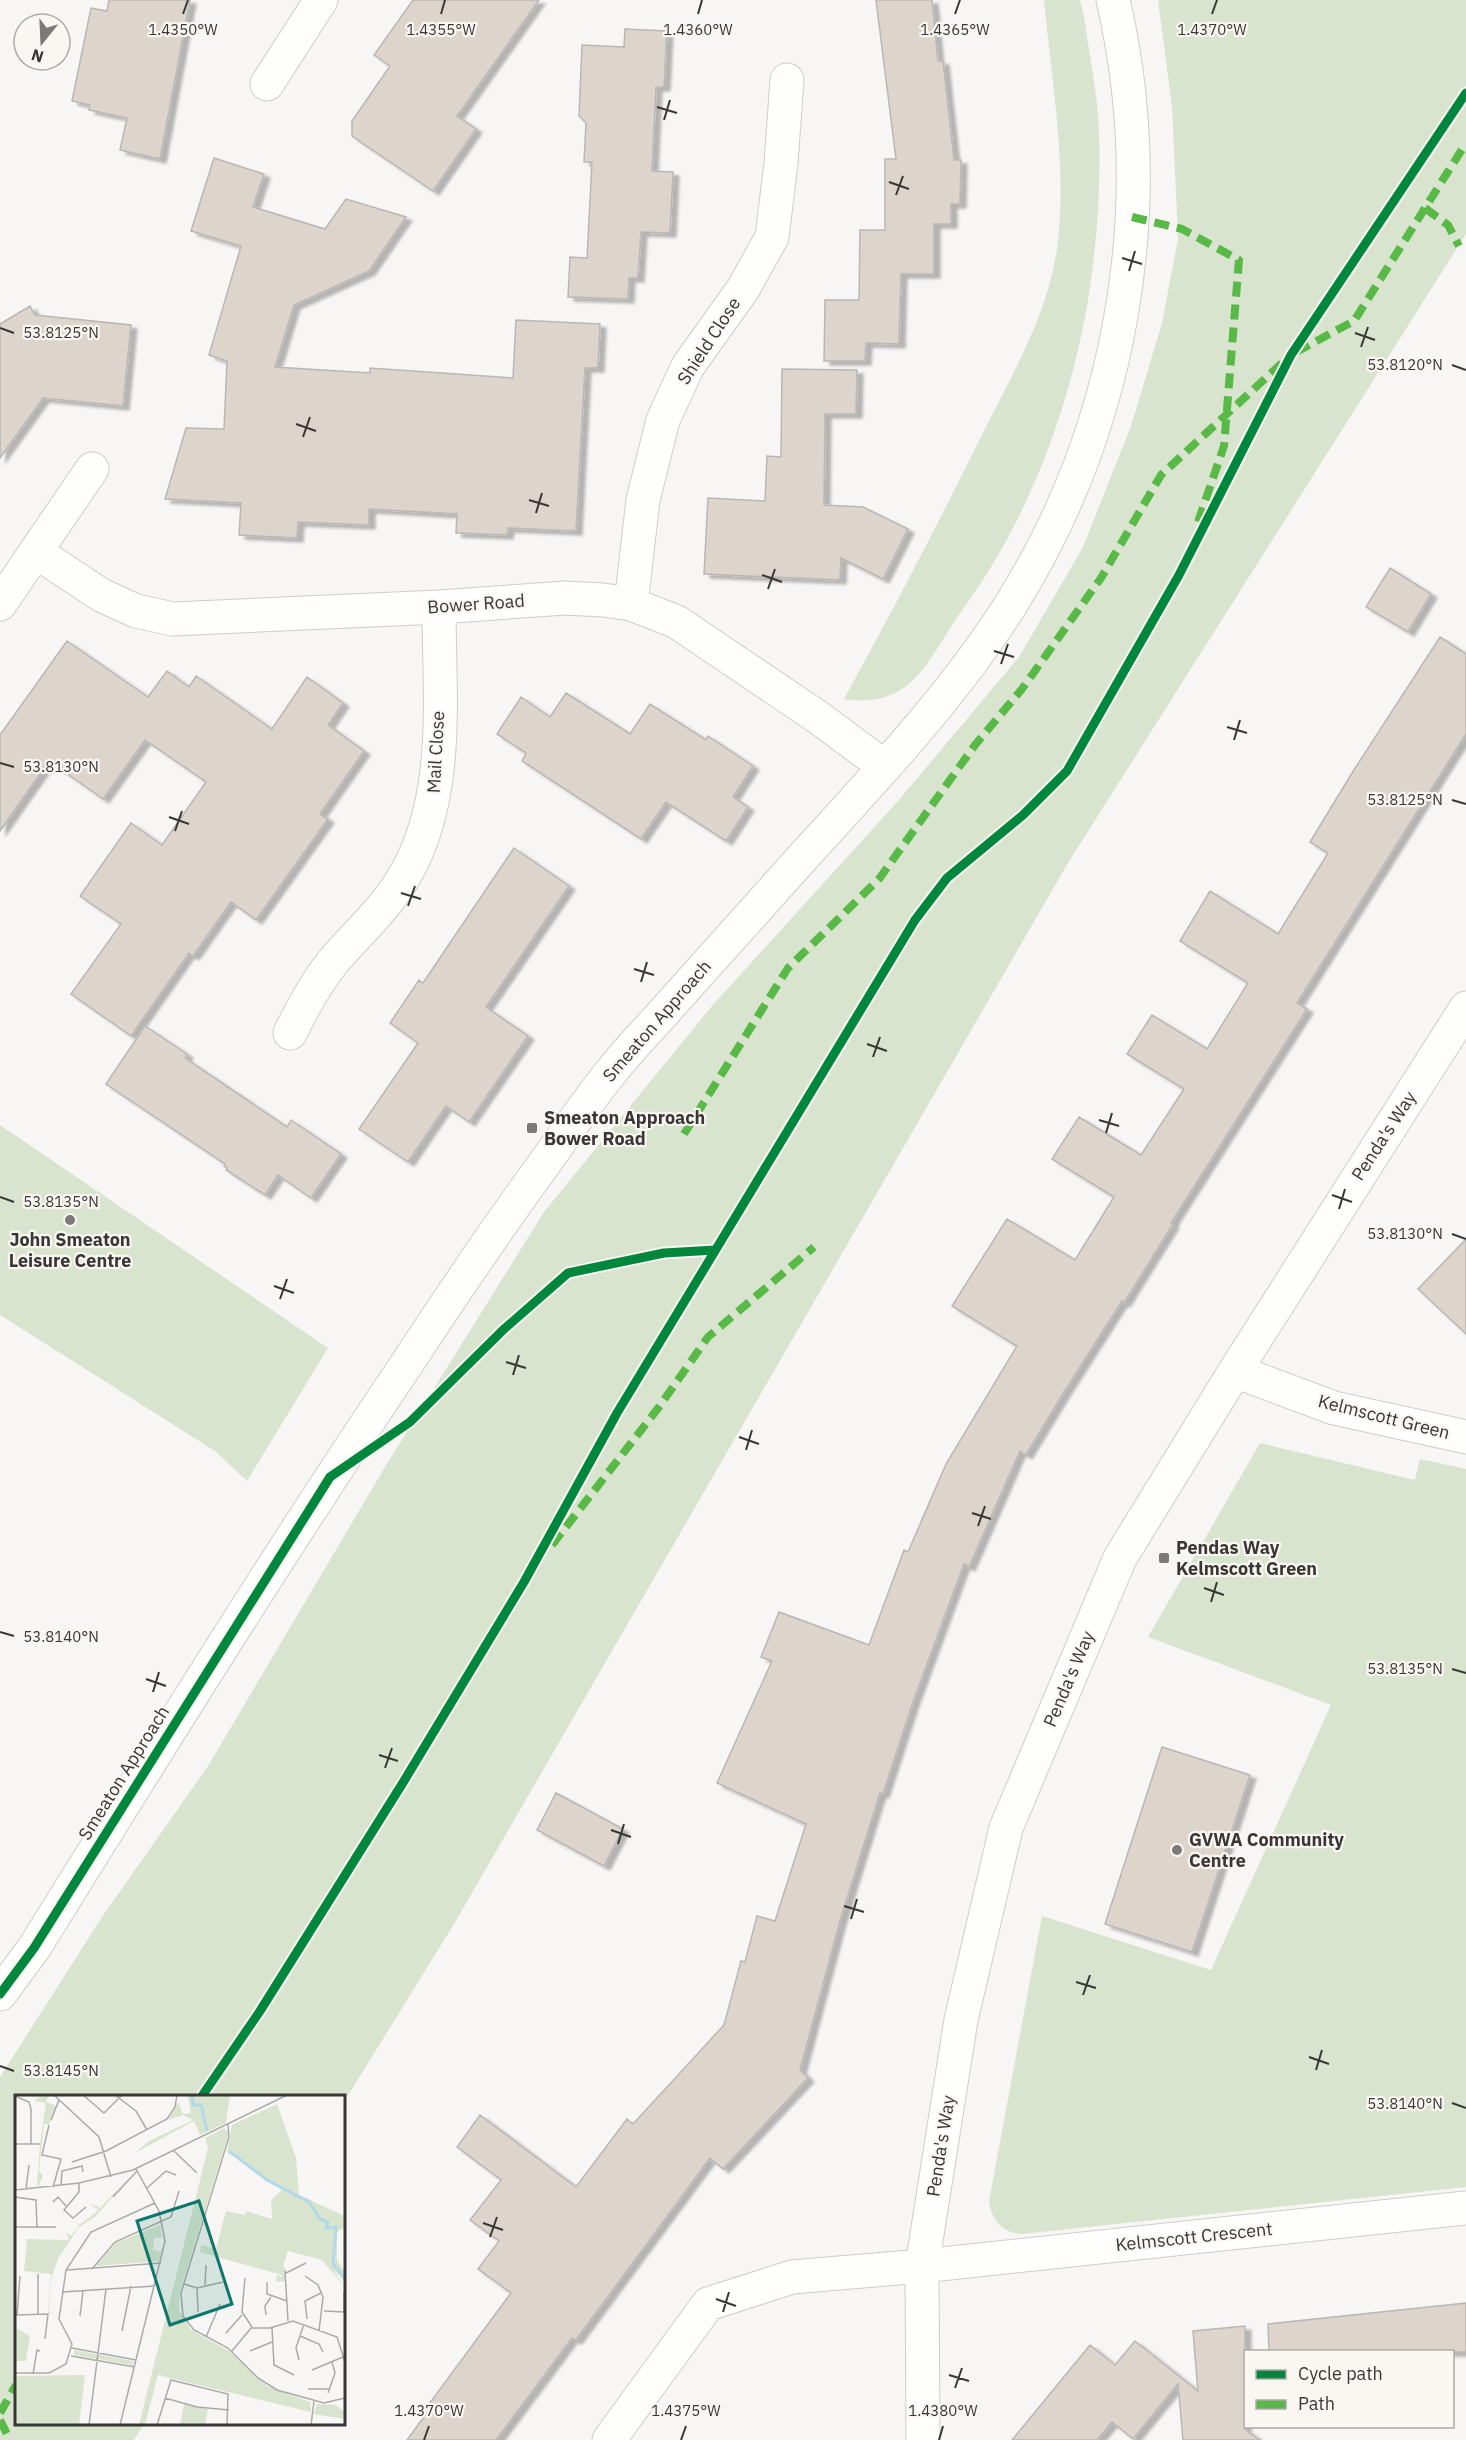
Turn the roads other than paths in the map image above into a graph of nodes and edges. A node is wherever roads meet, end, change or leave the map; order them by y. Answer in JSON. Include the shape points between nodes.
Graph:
{"nodes":[{"id":1,"x":321,"y":0,"type":"edge"},
{"id":2,"x":1113,"y":0,"type":"edge"},
{"id":3,"x":787,"y":80,"type":"dead end"},
{"id":4,"x":267,"y":84,"type":"dead end"},
{"id":5,"x":92,"y":469,"type":"dead end"},
{"id":6,"x":36,"y":552,"type":"junction"},
{"id":7,"x":0,"y":604,"type":"edge"},
{"id":8,"x":631,"y":604,"type":"junction"},
{"id":9,"x":439,"y":607,"type":"junction"},
{"id":10,"x":885,"y":767,"type":"junction"},
{"id":11,"x":1466,"y":1008,"type":"edge"},
{"id":12,"x":290,"y":1033,"type":"dead end"},
{"id":13,"x":1234,"y":1371,"type":"junction"},
{"id":14,"x":1466,"y":1437,"type":"edge"},
{"id":15,"x":0,"y":1994,"type":"edge"},
{"id":16,"x":1466,"y":2208,"type":"edge"},
{"id":17,"x":922,"y":2266,"type":"junction"},
{"id":18,"x":609,"y":2440,"type":"edge"},
{"id":19,"x":923,"y":2440,"type":"edge"}],
"edges":[{"from":1,"to":4,"type":"street"},
{"from":2,"to":10,"type":"street","name":"Smeaton Approach","via":[[1130,99],[1132,231],[1123,309],[1094,427],[1042,550],[1009,607],[971,662]]},
{"from":3,"to":8,"type":"street","name":"Shield Close","via":[[772,237],[743,289],[688,366],[663,420],[643,500]]},
{"from":5,"to":6,"type":"street"},
{"from":6,"to":7,"type":"street"},
{"from":6,"to":9,"type":"street","name":"Bower Road","via":[[101,596],[136,611],[173,619]]},
{"from":8,"to":9,"type":"street","name":"Bower Road","via":[[565,598]]},
{"from":8,"to":10,"type":"street","name":"Bower Road","via":[[677,622]]},
{"from":9,"to":12,"type":"street","name":"Mail Close","via":[[438,770],[421,843],[400,884],[331,964]]},
{"from":10,"to":15,"type":"street","name":"Smeaton Approach","via":[[609,1074],[502,1220],[330,1477],[34,1948]]},
{"from":11,"to":13,"type":"street","name":"Penda's Way"},
{"from":13,"to":14,"type":"street","name":"Kelmscott Green","via":[[1334,1408]]},
{"from":13,"to":17,"type":"street","name":"Penda's Way","via":[[1120,1557],[1006,1828],[961,2020]]},
{"from":16,"to":17,"type":"street","name":"Kelmscott Crescent"},
{"from":17,"to":18,"type":"street","name":"Kelmscott Crescent","via":[[792,2277],[708,2304]]},
{"from":17,"to":19,"type":"street","name":"Penda's Way"}]}
